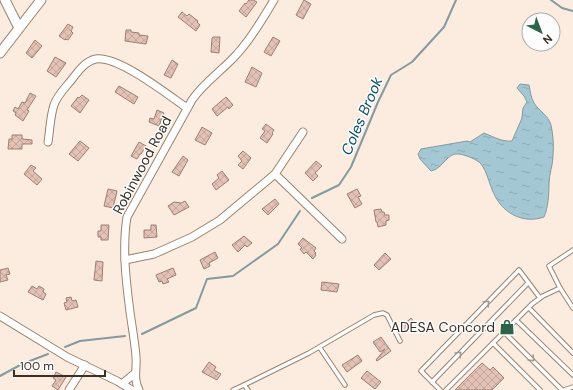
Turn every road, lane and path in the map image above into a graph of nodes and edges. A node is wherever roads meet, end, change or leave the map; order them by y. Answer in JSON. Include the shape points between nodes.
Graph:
{"nodes":[{"id":1,"x":5,"y":0,"type":"edge"},
{"id":2,"x":41,"y":0,"type":"edge"},
{"id":3,"x":274,"y":0,"type":"edge"},
{"id":4,"x":19,"y":28,"type":"junction"},
{"id":5,"x":0,"y":53,"type":"edge"},
{"id":6,"x":187,"y":108,"type":"junction"},
{"id":7,"x":303,"y":132,"type":"dead end"},
{"id":8,"x":48,"y":142,"type":"dead end"},
{"id":9,"x":275,"y":174,"type":"junction"},
{"id":10,"x":342,"y":239,"type":"dead end"},
{"id":11,"x":573,"y":250,"type":"edge"},
{"id":12,"x":125,"y":260,"type":"junction"},
{"id":13,"x":528,"y":283,"type":"junction"},
{"id":14,"x":560,"y":288,"type":"junction"},
{"id":15,"x":540,"y":298,"type":"junction"},
{"id":16,"x":528,"y":308,"type":"junction"},
{"id":17,"x":573,"y":308,"type":"edge"},
{"id":18,"x":0,"y":316,"type":"edge"},
{"id":19,"x":516,"y":320,"type":"junction"},
{"id":20,"x":504,"y":332,"type":"junction"},
{"id":21,"x":400,"y":340,"type":"dead end"},
{"id":22,"x":493,"y":344,"type":"junction"},
{"id":23,"x":320,"y":348,"type":"junction"},
{"id":24,"x":573,"y":353,"type":"edge"},
{"id":25,"x":85,"y":365,"type":"junction"},
{"id":26,"x":464,"y":372,"type":"junction"},
{"id":27,"x":134,"y":374,"type":"junction"},
{"id":28,"x":573,"y":375,"type":"edge"},
{"id":29,"x":469,"y":376,"type":"dead end"},
{"id":30,"x":432,"y":382,"type":"junction"},
{"id":31,"x":122,"y":384,"type":"junction"},
{"id":32,"x":244,"y":385,"type":"junction"},
{"id":33,"x":345,"y":385,"type":"dead end"},
{"id":34,"x":573,"y":387,"type":"edge"},
{"id":35,"x":69,"y":390,"type":"edge"},
{"id":36,"x":132,"y":390,"type":"edge"},
{"id":37,"x":139,"y":390,"type":"edge"},
{"id":38,"x":233,"y":390,"type":"edge"},
{"id":39,"x":248,"y":390,"type":"edge"},
{"id":40,"x":440,"y":390,"type":"edge"},
{"id":41,"x":446,"y":390,"type":"edge"},
{"id":42,"x":540,"y":390,"type":"edge"},
{"id":43,"x":565,"y":390,"type":"edge"}],
"edges":[{"from":1,"to":4,"type":"street"},
{"from":2,"to":4,"type":"street"},
{"from":3,"to":6,"type":"street","name":"Robinwood Road","via":[[246,43],[229,63],[198,91]]},
{"from":4,"to":5,"type":"street"},
{"from":6,"to":8,"type":"street","via":[[126,67],[106,59],[96,59],[78,71],[57,98]]},
{"from":6,"to":12,"type":"street","name":"Robinwood Road","via":[[126,217]]},
{"from":7,"to":9,"type":"street"},
{"from":9,"to":10,"type":"street"},
{"from":9,"to":12,"type":"street","via":[[231,212],[209,227],[154,254]]},
{"from":11,"to":14,"type":"lane","via":[[549,266]]},
{"from":12,"to":27,"type":"street","name":"Robinwood Road","via":[[136,357]]},
{"from":13,"to":15,"type":"lane"},
{"from":30,"to":13,"type":"lane","one_way":true},
{"from":30,"to":13,"type":"lane","one_way":true,"via":[[421,371],[519,270]]},
{"from":14,"to":15,"type":"lane"},
{"from":14,"to":17,"type":"lane"},
{"from":15,"to":16,"type":"lane"},
{"from":16,"to":19,"type":"lane"},
{"from":16,"to":24,"type":"lane"},
{"from":18,"to":25,"type":"street","via":[[67,357]]},
{"from":19,"to":20,"type":"lane"},
{"from":19,"to":28,"type":"lane"},
{"from":20,"to":22,"type":"lane"},
{"from":20,"to":43,"type":"lane","one_way":true},
{"from":21,"to":23,"type":"lane","via":[[389,318],[383,313],[374,315]]},
{"from":22,"to":26,"type":"lane"},
{"from":22,"to":42,"type":"lane"},
{"from":23,"to":32,"type":"lane"},
{"from":23,"to":33,"type":"lane"},
{"from":25,"to":31,"type":"street"},
{"from":25,"to":35,"type":"street"},
{"from":26,"to":29,"type":"lane"},
{"from":26,"to":41,"type":"lane"},
{"from":27,"to":31,"type":"street"},
{"from":27,"to":37,"type":"street","name":"Robinwood Road","via":[[135,384]]},
{"from":30,"to":40,"type":"lane"},
{"from":31,"to":36,"type":"street"},
{"from":32,"to":38,"type":"lane"},
{"from":32,"to":39,"type":"lane"},
{"from":34,"to":43,"type":"lane"}]}
